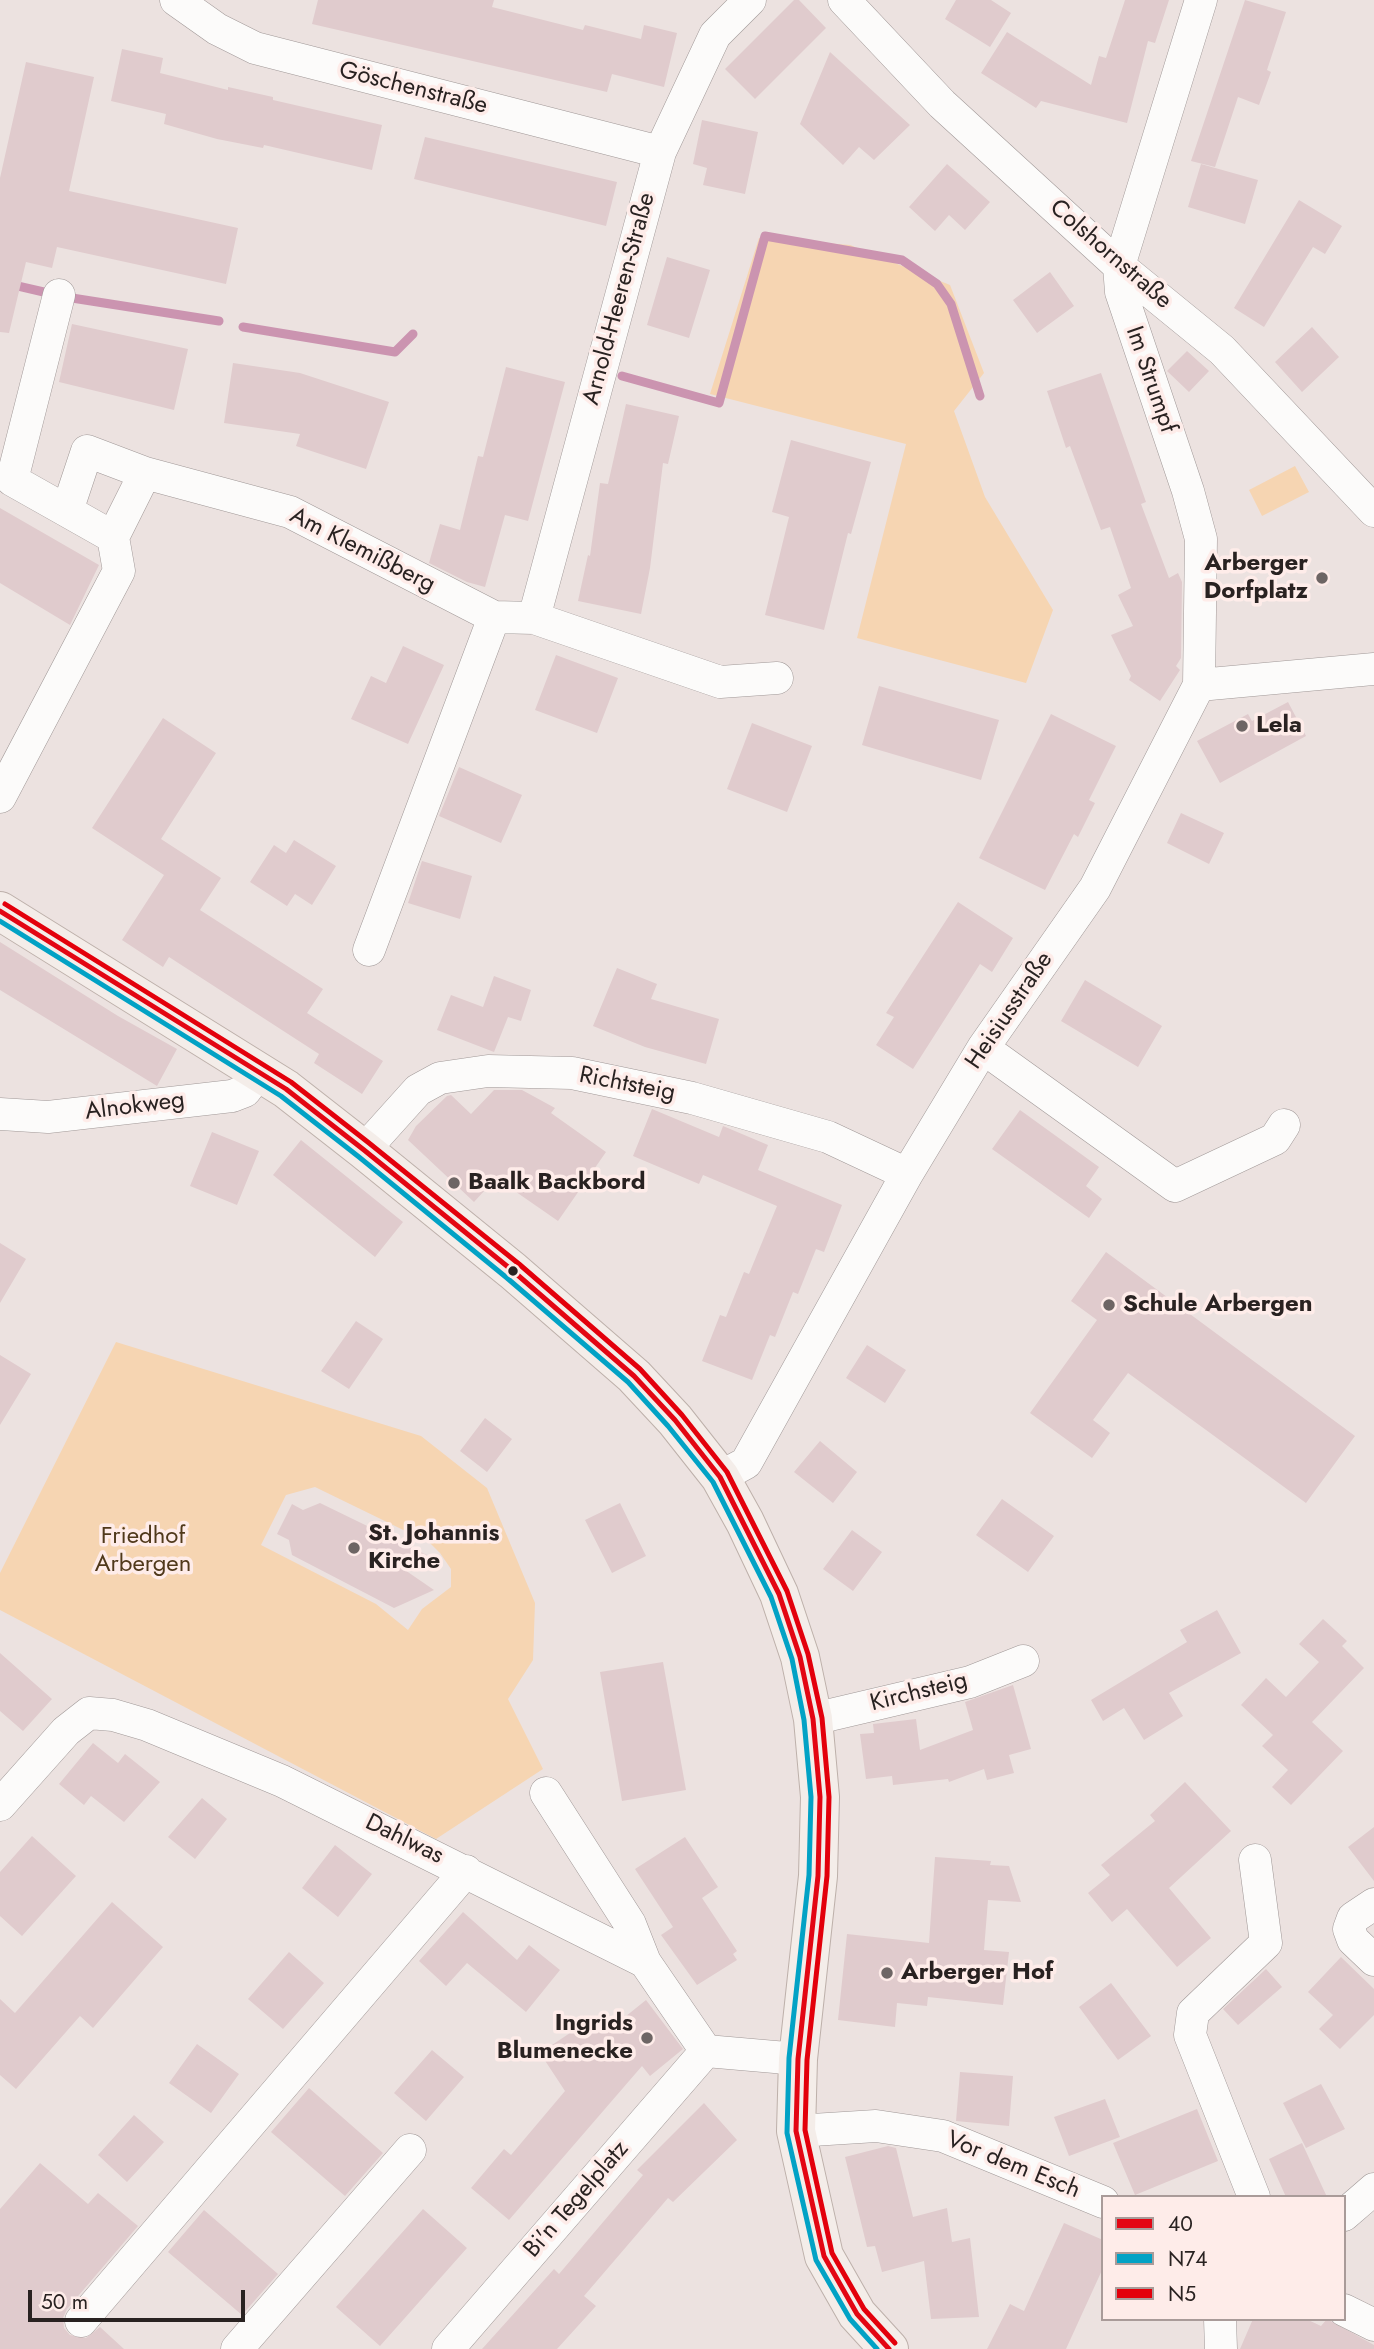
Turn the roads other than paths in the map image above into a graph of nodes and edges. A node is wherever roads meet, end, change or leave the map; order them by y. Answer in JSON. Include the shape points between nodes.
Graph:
{"nodes":[{"id":1,"x":176,"y":0,"type":"edge"},
{"id":2,"x":750,"y":0,"type":"edge"},
{"id":3,"x":844,"y":0,"type":"edge"},
{"id":4,"x":1201,"y":0,"type":"edge"},
{"id":5,"x":660,"y":152,"type":"junction"},
{"id":6,"x":1119,"y":267,"type":"junction"},
{"id":7,"x":59,"y":295,"type":"dead end"},
{"id":8,"x":145,"y":473,"type":"junction"},
{"id":9,"x":6,"y":482,"type":"edge"},
{"id":10,"x":67,"y":511,"type":"junction"},
{"id":11,"x":1374,"y":511,"type":"edge"},
{"id":12,"x":113,"y":537,"type":"junction"},
{"id":13,"x":494,"y":617,"type":"junction"},
{"id":14,"x":534,"y":618,"type":"junction"},
{"id":15,"x":1374,"y":669,"type":"edge"},
{"id":16,"x":777,"y":678,"type":"dead end"},
{"id":17,"x":1199,"y":685,"type":"junction"},
{"id":18,"x":0,"y":797,"type":"edge"},
{"id":19,"x":0,"y":911,"type":"edge"},
{"id":20,"x":369,"y":950,"type":"dead end"},
{"id":21,"x":983,"y":1048,"type":"junction"},
{"id":22,"x":259,"y":1072,"type":"junction"},
{"id":23,"x":0,"y":1114,"type":"edge"},
{"id":24,"x":1284,"y":1125,"type":"dead end"},
{"id":25,"x":364,"y":1150,"type":"junction"},
{"id":26,"x":907,"y":1174,"type":"junction"},
{"id":27,"x":720,"y":1477,"type":"junction"},
{"id":28,"x":1023,"y":1661,"type":"dead end"},
{"id":29,"x":813,"y":1719,"type":"junction"},
{"id":30,"x":546,"y":1793,"type":"dead end"},
{"id":31,"x":0,"y":1805,"type":"edge"},
{"id":32,"x":1255,"y":1860,"type":"dead end"},
{"id":33,"x":467,"y":1871,"type":"junction"},
{"id":34,"x":1374,"y":1904,"type":"edge"},
{"id":35,"x":1374,"y":1960,"type":"edge"},
{"id":36,"x":645,"y":1962,"type":"junction"},
{"id":37,"x":706,"y":2051,"type":"junction"},
{"id":38,"x":798,"y":2059,"type":"junction"},
{"id":39,"x":796,"y":2131,"type":"junction"},
{"id":40,"x":410,"y":2150,"type":"dead end"},
{"id":41,"x":1374,"y":2189,"type":"edge"},
{"id":42,"x":1253,"y":2195,"type":"edge"},
{"id":43,"x":1101,"y":2201,"type":"edge"},
{"id":44,"x":1346,"y":2212,"type":"edge"},
{"id":45,"x":1346,"y":2311,"type":"edge"},
{"id":46,"x":81,"y":2321,"type":"dead end"},
{"id":47,"x":1220,"y":2321,"type":"edge"},
{"id":48,"x":1374,"y":2325,"type":"edge"},
{"id":49,"x":237,"y":2349,"type":"edge"},
{"id":50,"x":448,"y":2349,"type":"edge"},
{"id":51,"x":889,"y":2349,"type":"edge"},
{"id":52,"x":1222,"y":2349,"type":"edge"}],
"edges":[{"from":1,"to":5,"type":"street","name":"Göschenstraße","via":[[255,48]]},
{"from":2,"to":5,"type":"street","name":"Arnold-Heeren-Straße","via":[[715,35]]},
{"from":3,"to":6,"type":"street","name":"Colshornstraße","via":[[942,104]]},
{"from":4,"to":6,"type":"street","name":"Im Strumpf"},
{"from":5,"to":14,"type":"street","name":"Arnold-Heeren-Straße"},
{"from":6,"to":11,"type":"street","name":"Colshornstraße","via":[[1222,349]]},
{"from":6,"to":17,"type":"street","name":"Im Strumpf","via":[[1121,292],[1201,539]]},
{"from":7,"to":9,"type":"street"},
{"from":8,"to":10,"type":"street","name":"Am Klemißberg","via":[[87,451]]},
{"from":8,"to":12,"type":"street"},
{"from":8,"to":13,"type":"street","name":"Am Klemißberg","via":[[290,512]]},
{"from":9,"to":10,"type":"street"},
{"from":10,"to":12,"type":"street"},
{"from":12,"to":18,"type":"street","via":[[119,571]]},
{"from":13,"to":14,"type":"street","name":"Am Klemißberg"},
{"from":13,"to":20,"type":"street"},
{"from":14,"to":16,"type":"street","name":"Am Klemißberg","via":[[720,682]]},
{"from":15,"to":17,"type":"street"},
{"from":17,"to":21,"type":"street","name":"Heisiusstraße","via":[[1095,888]]},
{"from":19,"to":22,"type":"main road"},
{"from":21,"to":24,"type":"street","via":[[1175,1186],[1275,1139]]},
{"from":21,"to":26,"type":"street","name":"Heisiusstraße"},
{"from":22,"to":23,"type":"street","name":"Alnokweg","via":[[246,1091],[232,1096],[48,1117]]},
{"from":22,"to":25,"type":"main road"},
{"from":25,"to":26,"type":"street","name":"Richtsteig","via":[[418,1090],[440,1079],[488,1071],[572,1073],[692,1098],[828,1137]]},
{"from":25,"to":27,"type":"main road","via":[[513,1270],[634,1376]]},
{"from":26,"to":27,"type":"street","name":"Heisiusstraße","via":[[746,1463]]},
{"from":27,"to":29,"type":"main road","via":[[779,1594],[800,1657]]},
{"from":28,"to":29,"type":"street","name":"Kirchsteig","via":[[970,1682]]},
{"from":29,"to":38,"type":"main road","via":[[821,1797],[818,1876]]},
{"from":30,"to":36,"type":"street","via":[[630,1924]]},
{"from":31,"to":33,"type":"street","name":"Dahlwas","via":[[66,1731],[89,1713],[113,1715],[282,1781]]},
{"from":32,"to":42,"type":"street","via":[[1266,1943],[1193,2013],[1190,2035]]},
{"from":33,"to":36,"type":"street","name":"Dahlwas"},
{"from":33,"to":46,"type":"street"},
{"from":34,"to":35,"type":"street","via":[[1353,1919],[1349,1929],[1353,1940]]},
{"from":36,"to":37,"type":"street","name":"Dahlwas"},
{"from":37,"to":38,"type":"street"},
{"from":37,"to":50,"type":"street","name":"Bi'n Tegelplatz"},
{"from":38,"to":39,"type":"main road"},
{"from":39,"to":43,"type":"street","name":"Vor dem Esch","via":[[876,2126],[943,2136]]},
{"from":39,"to":51,"type":"main road","via":[[824,2256],[857,2314]]},
{"from":40,"to":49,"type":"street"},
{"from":41,"to":44,"type":"street"},
{"from":45,"to":48,"type":"street"},
{"from":47,"to":52,"type":"street"}]}
